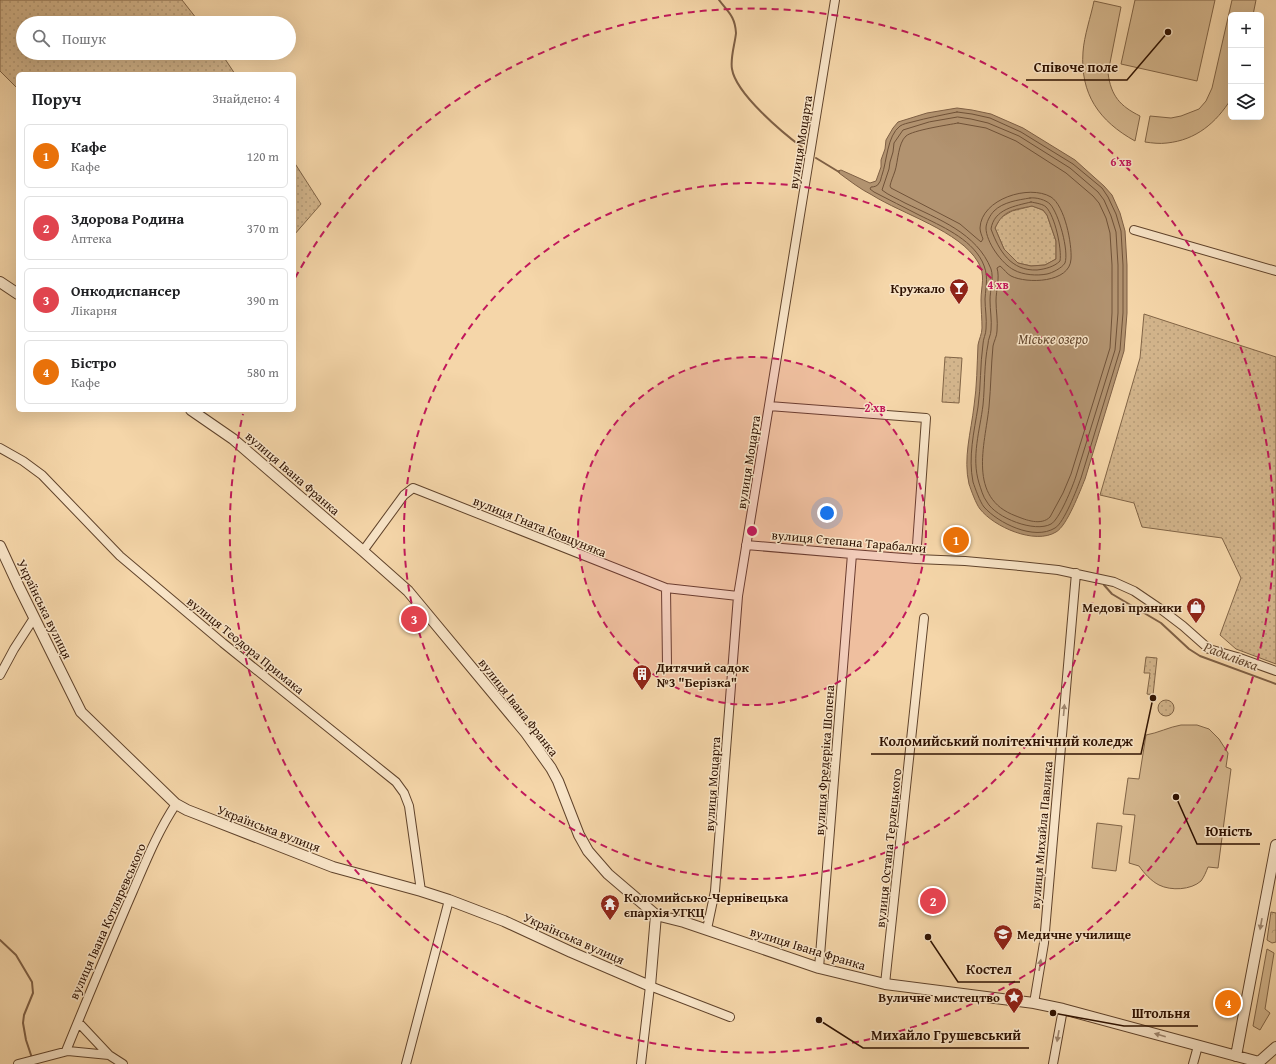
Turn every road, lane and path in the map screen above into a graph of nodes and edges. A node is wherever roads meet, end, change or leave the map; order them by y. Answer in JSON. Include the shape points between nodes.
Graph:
{"nodes":[{"id":1,"x":835,"y":0,"type":"edge"},
{"id":2,"x":1134,"y":230,"type":"dead end"},
{"id":3,"x":1276,"y":271,"type":"edge"},
{"id":4,"x":0,"y":282,"type":"edge"},
{"id":5,"x":16,"y":293,"type":"edge"},
{"id":6,"x":769,"y":406,"type":"junction"},
{"id":7,"x":194,"y":412,"type":"edge"},
{"id":8,"x":0,"y":448,"type":"edge"},
{"id":9,"x":746,"y":545,"type":"junction"},
{"id":10,"x":0,"y":546,"type":"edge"},
{"id":11,"x":363,"y":550,"type":"junction"},
{"id":12,"x":852,"y":554,"type":"junction"},
{"id":13,"x":916,"y":559,"type":"junction"},
{"id":14,"x":1076,"y":573,"type":"junction"},
{"id":15,"x":666,"y":588,"type":"junction"},
{"id":16,"x":738,"y":596,"type":"junction"},
{"id":17,"x":34,"y":618,"type":"junction"},
{"id":18,"x":924,"y":618,"type":"dead end"},
{"id":19,"x":667,"y":664,"type":"dead end"},
{"id":20,"x":1276,"y":671,"type":"edge"},
{"id":21,"x":0,"y":675,"type":"edge"},
{"id":22,"x":176,"y":804,"type":"junction"},
{"id":23,"x":1276,"y":845,"type":"edge"},
{"id":24,"x":421,"y":891,"type":"junction"},
{"id":25,"x":449,"y":900,"type":"junction"},
{"id":26,"x":656,"y":915,"type":"junction"},
{"id":27,"x":707,"y":930,"type":"junction"},
{"id":28,"x":820,"y":968,"type":"junction"},
{"id":29,"x":885,"y":984,"type":"junction"},
{"id":30,"x":650,"y":986,"type":"junction"},
{"id":31,"x":1034,"y":1004,"type":"junction"},
{"id":32,"x":1063,"y":1009,"type":"junction"},
{"id":33,"x":730,"y":1017,"type":"dead end"},
{"id":34,"x":78,"y":1022,"type":"junction"},
{"id":35,"x":1198,"y":1046,"type":"junction"},
{"id":36,"x":1276,"y":1047,"type":"edge"},
{"id":37,"x":66,"y":1051,"type":"junction"},
{"id":38,"x":109,"y":1055,"type":"junction"},
{"id":39,"x":1236,"y":1056,"type":"junction"},
{"id":40,"x":22,"y":1063,"type":"edge"},
{"id":41,"x":1259,"y":1063,"type":"edge"},
{"id":42,"x":123,"y":1064,"type":"edge"},
{"id":43,"x":406,"y":1064,"type":"edge"},
{"id":44,"x":641,"y":1064,"type":"edge"},
{"id":45,"x":1053,"y":1064,"type":"edge"},
{"id":46,"x":1193,"y":1064,"type":"edge"}],
"edges":[{"from":1,"to":6,"type":"street","name":"вулиця Моцарта"},
{"from":2,"to":3,"type":"street"},
{"from":4,"to":5,"type":"street"},
{"from":6,"to":9,"type":"street","name":"вулиця Моцарта"},
{"from":6,"to":13,"type":"street","via":[[926,418]]},
{"from":7,"to":11,"type":"street","name":"вулиця Івана Франка","via":[[226,434]]},
{"from":8,"to":24,"type":"street","name":"вулиця Теодора Примака","via":[[42,475],[120,556],[396,782],[409,806]]},
{"from":9,"to":12,"type":"street","name":"вулиця Степана Тарабалки"},
{"from":9,"to":16,"type":"street","name":"вулиця Моцарта"},
{"from":10,"to":17,"type":"street","name":"Українська вулиця"},
{"from":11,"to":15,"type":"street","name":"вулиця Гната Ковцуняка","via":[[404,495],[413,488]]},
{"from":11,"to":26,"type":"street","name":"вулиця Івана Франка","via":[[408,591],[526,733],[555,775],[579,835],[591,855],[608,874]]},
{"from":12,"to":13,"type":"street","name":"вулиця Степана Тарабалки"},
{"from":12,"to":28,"type":"street","name":"вулиця Фредеріка Шопена"},
{"from":13,"to":14,"type":"street","name":"вулиця Степана Тарабалки","via":[[1000,564]]},
{"from":14,"to":20,"type":"street","name":"вулиця Степана Тарабалки","via":[[1114,582],[1134,591],[1183,626],[1209,649]]},
{"from":31,"to":14,"type":"street","name":"вулиця Михайла Павлика","one_way":true,"via":[[1044,943]]},
{"from":15,"to":16,"type":"street","name":"вулиця Гната Ковцуняка"},
{"from":15,"to":19,"type":"street"},
{"from":16,"to":27,"type":"street","name":"вулиця Моцарта","via":[[716,892]]},
{"from":17,"to":21,"type":"street"},
{"from":17,"to":22,"type":"street","name":"Українська вулиця","via":[[81,712]]},
{"from":18,"to":29,"type":"street","name":"вулиця Остапа Терлецького"},
{"from":22,"to":24,"type":"street","name":"Українська вулиця","via":[[333,867]]},
{"from":22,"to":34,"type":"street","name":"вулиця Івана Котляревського","via":[[164,823]]},
{"from":23,"to":39,"type":"street","one_way":true},
{"from":24,"to":25,"type":"street","name":"Українська вулиця"},
{"from":25,"to":30,"type":"street","name":"Українська вулиця","via":[[504,921]]},
{"from":25,"to":43,"type":"street"},
{"from":26,"to":27,"type":"street","name":"вулиця Івана Франка"},
{"from":26,"to":30,"type":"street"},
{"from":27,"to":28,"type":"street","name":"вулиця Івана Франка"},
{"from":28,"to":29,"type":"street","name":"вулиця Івана Франка"},
{"from":29,"to":31,"type":"street","name":"вулиця Івана Франка"},
{"from":30,"to":33,"type":"street"},
{"from":30,"to":44,"type":"street"},
{"from":31,"to":32,"type":"street","name":"вулиця Івана Франка"},
{"from":35,"to":32,"type":"street","name":"вулиця Івана Франка","one_way":true},
{"from":32,"to":45,"type":"street","one_way":true},
{"from":34,"to":37,"type":"street","name":"вулиця Івана Котляревського"},
{"from":34,"to":38,"type":"street"},
{"from":35,"to":39,"type":"street","name":"вулиця Івана Франка"},
{"from":35,"to":46,"type":"street"},
{"from":36,"to":41,"type":"street"},
{"from":37,"to":38,"type":"street"},
{"from":37,"to":40,"type":"street"},
{"from":38,"to":42,"type":"street"},
{"from":39,"to":41,"type":"street","name":"вулиця Івана Франка"}]}
